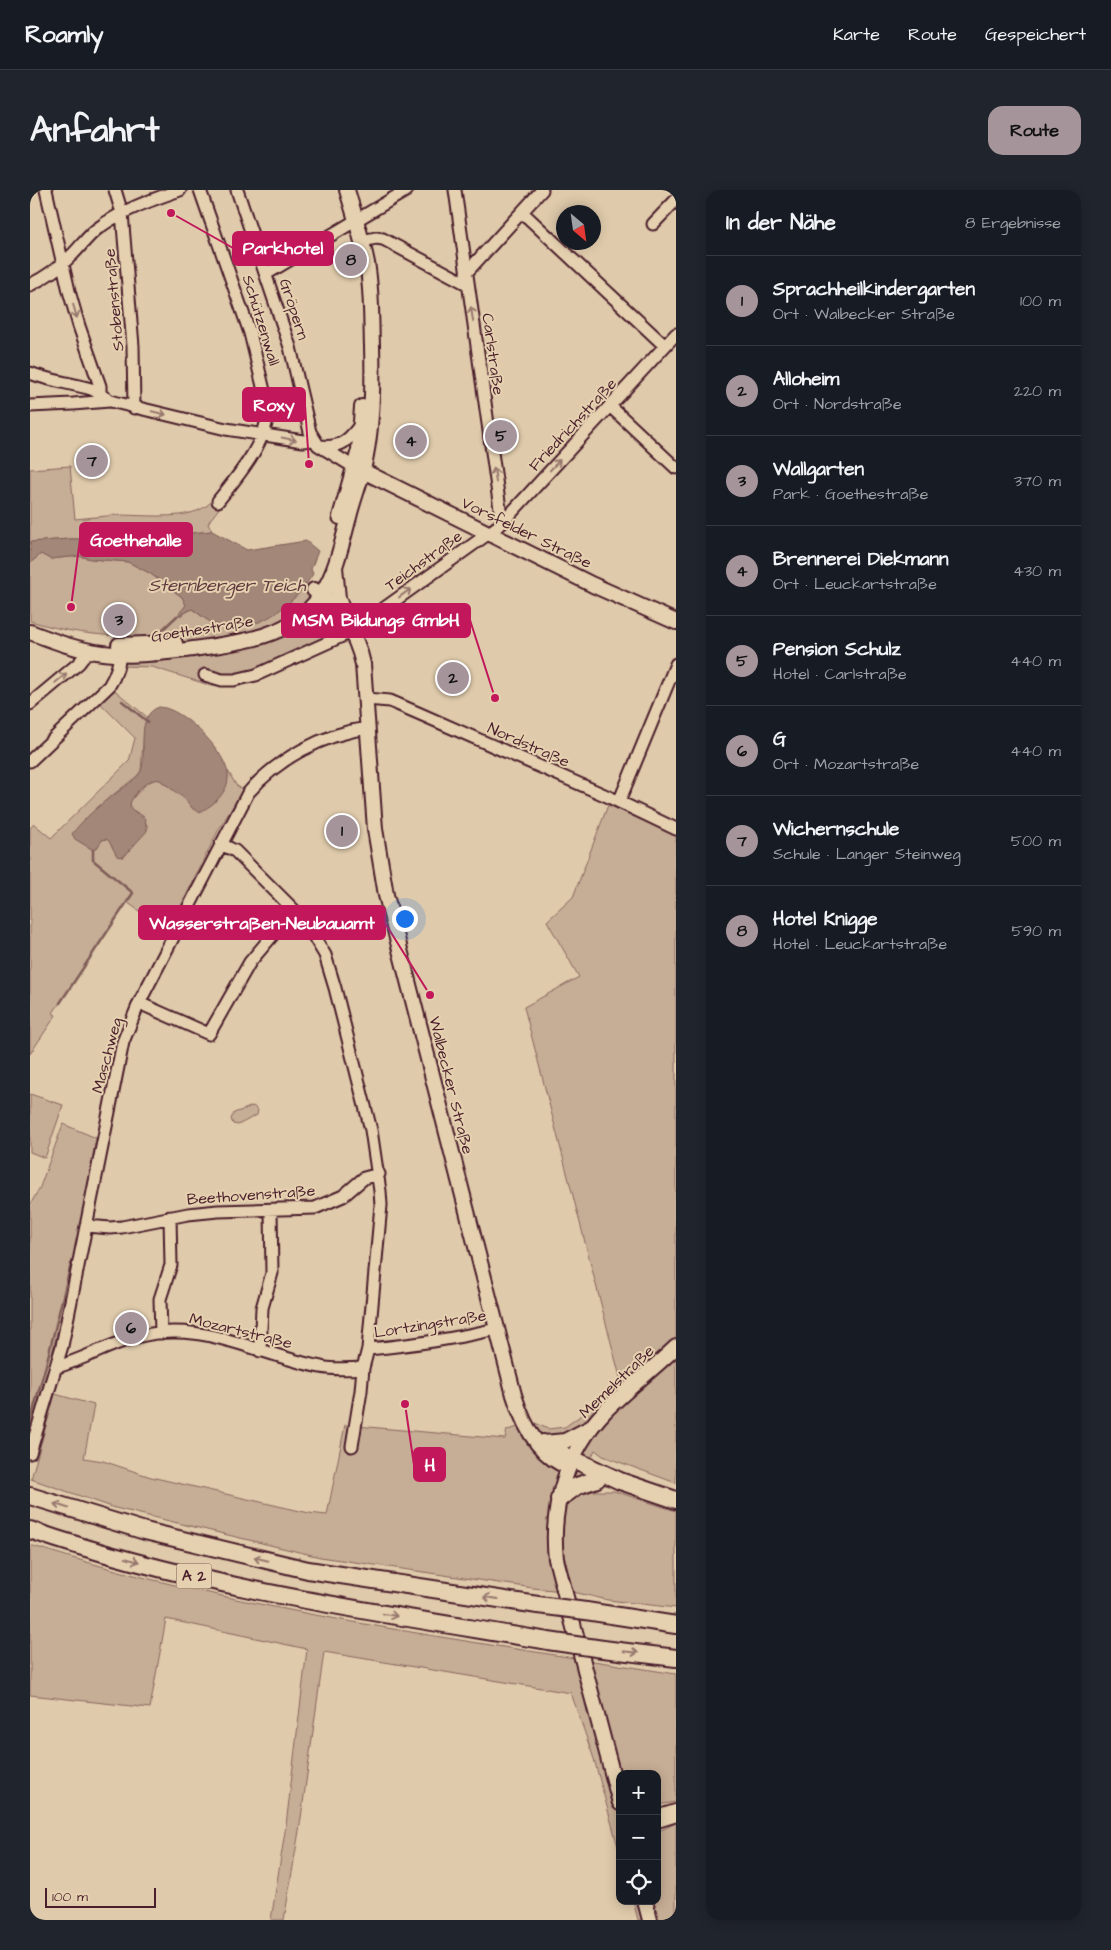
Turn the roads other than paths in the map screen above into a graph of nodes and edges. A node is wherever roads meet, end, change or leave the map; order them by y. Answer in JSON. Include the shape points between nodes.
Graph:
{"nodes":[{"id":1,"x":46,"y":190,"type":"edge"},
{"id":2,"x":115,"y":190,"type":"edge"},
{"id":3,"x":180,"y":190,"type":"edge"},
{"id":4,"x":200,"y":190,"type":"edge"},
{"id":5,"x":237,"y":190,"type":"edge"},
{"id":6,"x":346,"y":190,"type":"edge"},
{"id":7,"x":407,"y":190,"type":"edge"},
{"id":8,"x":455,"y":190,"type":"edge"},
{"id":9,"x":542,"y":190,"type":"edge"},
{"id":10,"x":676,"y":200,"type":"edge"},
{"id":11,"x":522,"y":212,"type":"junction"},
{"id":12,"x":122,"y":213,"type":"junction"},
{"id":13,"x":356,"y":220,"type":"junction"},
{"id":14,"x":653,"y":224,"type":"dead end"},
{"id":15,"x":362,"y":241,"type":"junction"},
{"id":16,"x":62,"y":264,"type":"junction"},
{"id":17,"x":266,"y":274,"type":"junction"},
{"id":18,"x":467,"y":278,"type":"junction"},
{"id":19,"x":30,"y":285,"type":"edge"},
{"id":20,"x":676,"y":334,"type":"edge"},
{"id":21,"x":665,"y":346,"type":"junction"},
{"id":22,"x":372,"y":347,"type":"junction"},
{"id":23,"x":30,"y":374,"type":"edge"},
{"id":24,"x":73,"y":385,"type":"junction"},
{"id":25,"x":105,"y":397,"type":"junction"},
{"id":26,"x":70,"y":404,"type":"junction"},
{"id":27,"x":30,"y":406,"type":"edge"},
{"id":28,"x":611,"y":407,"type":"junction"},
{"id":29,"x":134,"y":408,"type":"junction"},
{"id":30,"x":360,"y":425,"type":"junction"},
{"id":31,"x":264,"y":434,"type":"junction"},
{"id":32,"x":316,"y":443,"type":"junction"},
{"id":33,"x":676,"y":468,"type":"edge"},
{"id":34,"x":359,"y":469,"type":"junction"},
{"id":35,"x":218,"y":501,"type":"dead end"},
{"id":36,"x":502,"y":523,"type":"junction"},
{"id":37,"x":489,"y":532,"type":"junction"},
{"id":38,"x":335,"y":567,"type":"junction"},
{"id":39,"x":317,"y":592,"type":"junction"},
{"id":40,"x":299,"y":618,"type":"junction"},
{"id":41,"x":676,"y":622,"type":"edge"},
{"id":42,"x":350,"y":630,"type":"junction"},
{"id":43,"x":30,"y":632,"type":"edge"},
{"id":44,"x":46,"y":638,"type":"junction"},
{"id":45,"x":89,"y":650,"type":"junction"},
{"id":46,"x":121,"y":650,"type":"junction"},
{"id":47,"x":676,"y":664,"type":"edge"},
{"id":48,"x":205,"y":675,"type":"dead end"},
{"id":49,"x":366,"y":699,"type":"junction"},
{"id":50,"x":30,"y":704,"type":"edge"},
{"id":51,"x":368,"y":728,"type":"junction"},
{"id":52,"x":30,"y":761,"type":"edge"},
{"id":53,"x":619,"y":802,"type":"junction"},
{"id":54,"x":676,"y":829,"type":"edge"},
{"id":55,"x":221,"y":844,"type":"junction"},
{"id":56,"x":294,"y":910,"type":"junction"},
{"id":57,"x":139,"y":1003,"type":"junction"},
{"id":58,"x":379,"y":1174,"type":"junction"},
{"id":59,"x":271,"y":1210,"type":"junction"},
{"id":60,"x":170,"y":1217,"type":"junction"},
{"id":61,"x":87,"y":1226,"type":"junction"},
{"id":62,"x":496,"y":1329,"type":"junction"},
{"id":63,"x":161,"y":1332,"type":"junction"},
{"id":64,"x":676,"y":1347,"type":"edge"},
{"id":65,"x":368,"y":1349,"type":"junction"},
{"id":66,"x":260,"y":1350,"type":"junction"},
{"id":67,"x":57,"y":1367,"type":"junction"},
{"id":68,"x":363,"y":1368,"type":"junction"},
{"id":69,"x":591,"y":1428,"type":"junction"},
{"id":70,"x":540,"y":1441,"type":"junction"},
{"id":71,"x":352,"y":1446,"type":"dead end"},
{"id":72,"x":30,"y":1453,"type":"edge"},
{"id":73,"x":571,"y":1463,"type":"junction"},
{"id":74,"x":597,"y":1479,"type":"junction"},
{"id":75,"x":620,"y":1481,"type":"junction"},
{"id":76,"x":30,"y":1496,"type":"edge"},
{"id":77,"x":559,"y":1499,"type":"junction"},
{"id":78,"x":676,"y":1500,"type":"edge"},
{"id":79,"x":30,"y":1530,"type":"edge"},
{"id":80,"x":676,"y":1617,"type":"edge"},
{"id":81,"x":641,"y":1620,"type":"junction"},
{"id":82,"x":676,"y":1625,"type":"edge"},
{"id":83,"x":658,"y":1655,"type":"junction"},
{"id":84,"x":676,"y":1658,"type":"edge"},
{"id":85,"x":676,"y":1662,"type":"edge"},
{"id":86,"x":616,"y":1788,"type":"edge"},
{"id":87,"x":646,"y":1905,"type":"edge"},
{"id":88,"x":650,"y":1920,"type":"edge"}],
"edges":[{"from":1,"to":16,"type":"street"},
{"from":2,"to":12,"type":"street","name":"Stobenstraße"},
{"from":3,"to":12,"type":"street"},
{"from":4,"to":31,"type":"street","name":"Schützenwall","via":[[258,361],[268,407]]},
{"from":5,"to":17,"type":"street","name":"Gröpern"},
{"from":6,"to":13,"type":"main road"},
{"from":7,"to":13,"type":"street"},
{"from":8,"to":18,"type":"street","name":"Carlstraße"},
{"from":9,"to":11,"type":"street"},
{"from":10,"to":14,"type":"street"},
{"from":11,"to":18,"type":"street"},
{"from":11,"to":21,"type":"street"},
{"from":12,"to":16,"type":"street","via":[[97,230]]},
{"from":12,"to":29,"type":"street","name":"Stobenstraße","via":[[133,346]]},
{"from":13,"to":15,"type":"main road"},
{"from":13,"to":17,"type":"street"},
{"from":15,"to":18,"type":"street","via":[[383,239]]},
{"from":15,"to":22,"type":"main road","via":[[370,284]]},
{"from":16,"to":19,"type":"street"},
{"from":16,"to":25,"type":"street","one_way":true,"via":[[79,326]]},
{"from":17,"to":32,"type":"street","name":"Gröpern","via":[[290,346],[306,422]]},
{"from":36,"to":18,"type":"street","name":"Carlstraße","one_way":true},
{"from":20,"to":21,"type":"street","name":"Friedrichstraße"},
{"from":21,"to":28,"type":"street","name":"Friedrichstraße"},
{"from":22,"to":30,"type":"main road"},
{"from":22,"to":34,"type":"main road","via":[[370,428]]},
{"from":23,"to":24,"type":"street"},
{"from":24,"to":25,"type":"street"},
{"from":24,"to":26,"type":"street"},
{"from":25,"to":26,"type":"street"},
{"from":25,"to":29,"type":"street"},
{"from":26,"to":27,"type":"street"},
{"from":28,"to":33,"type":"street"},
{"from":36,"to":28,"type":"street","name":"Friedrichstraße","one_way":true},
{"from":29,"to":31,"type":"street","one_way":true,"via":[[226,429]]},
{"from":30,"to":32,"type":"street","via":[[345,443],[332,447]]},
{"from":30,"to":34,"type":"main road"},
{"from":31,"to":32,"type":"street","one_way":true},
{"from":31,"to":35,"type":"street"},
{"from":32,"to":34,"type":"street"},
{"from":34,"to":37,"type":"main road","name":"Vorsfelder Straße"},
{"from":34,"to":38,"type":"main road"},
{"from":34,"to":39,"type":"main road","via":[[341,510]]},
{"from":36,"to":37,"type":"street","name":"Friedrichstraße"},
{"from":37,"to":41,"type":"main road","name":"Vorsfelder Straße"},
{"from":42,"to":37,"type":"street","name":"Teichstraße","one_way":true},
{"from":38,"to":39,"type":"main road"},
{"from":38,"to":42,"type":"main road","via":[[338,598]]},
{"from":39,"to":40,"type":"main road","name":"Goethestraße","via":[[314,604]]},
{"from":39,"to":42,"type":"main road","name":"Walbecker Straße"},
{"from":39,"to":46,"type":"main road","name":"Goethestraße","via":[[291,614],[261,630]]},
{"from":40,"to":42,"type":"main road","via":[[318,616]]},
{"from":40,"to":46,"type":"main road","name":"Goethestraße","via":[[270,634],[238,642],[161,654]]},
{"from":42,"to":48,"type":"street","name":"Teichstraße","via":[[256,675],[234,680]]},
{"from":42,"to":49,"type":"main road","name":"Walbecker Straße","via":[[361,653]]},
{"from":43,"to":44,"type":"main road","name":"Goethestraße"},
{"from":44,"to":45,"type":"main road","name":"Goethestraße"},
{"from":44,"to":46,"type":"main road","name":"Goethestraße"},
{"from":45,"to":46,"type":"main road","name":"Goethestraße"},
{"from":50,"to":45,"type":"street","one_way":true},
{"from":46,"to":52,"type":"street","via":[[110,686]]},
{"from":47,"to":53,"type":"street"},
{"from":49,"to":51,"type":"main road","name":"Walbecker Straße"},
{"from":49,"to":53,"type":"street","name":"Nordstraße","via":[[390,701]]},
{"from":51,"to":55,"type":"street","name":"Maschweg","via":[[326,739],[268,772],[248,793]]},
{"from":51,"to":62,"type":"main road","name":"Walbecker Straße","via":[[375,829],[386,895]]},
{"from":53,"to":54,"type":"street","name":"Nordstraße"},
{"from":55,"to":56,"type":"street","via":[[235,851]]},
{"from":55,"to":57,"type":"street","name":"Maschweg"},
{"from":56,"to":57,"type":"street","via":[[250,962],[209,1034]]},
{"from":56,"to":58,"type":"street","via":[[304,920],[328,964],[371,1130]]},
{"from":57,"to":61,"type":"street","name":"Maschweg","via":[[123,1042]]},
{"from":58,"to":59,"type":"street","name":"Beethovenstraße","via":[[364,1178],[343,1196],[315,1208]]},
{"from":58,"to":65,"type":"street","via":[[381,1205]]},
{"from":59,"to":60,"type":"street","name":"Beethovenstraße","via":[[218,1211]]},
{"from":59,"to":66,"type":"street","via":[[272,1273],[262,1308]]},
{"from":60,"to":61,"type":"street","name":"Beethovenstraße","via":[[122,1227]]},
{"from":60,"to":63,"type":"street","via":[[171,1265],[160,1299]]},
{"from":61,"to":67,"type":"street","name":"Maschweg"},
{"from":62,"to":65,"type":"street","name":"Lortzingstraße","via":[[432,1342]]},
{"from":62,"to":70,"type":"main road","name":"Walbecker Straße","via":[[519,1412]]},
{"from":63,"to":66,"type":"street","name":"Mozartstraße","via":[[194,1333]]},
{"from":63,"to":67,"type":"street","name":"Mozartstraße","via":[[119,1341]]},
{"from":64,"to":69,"type":"main road","name":"Memelstraße"},
{"from":65,"to":68,"type":"street"},
{"from":66,"to":68,"type":"street","name":"Mozartstraße","via":[[323,1367]]},
{"from":67,"to":72,"type":"street","name":"Maschweg"},
{"from":68,"to":71,"type":"street"},
{"from":69,"to":70,"type":"main road","via":[[565,1441]]},
{"from":69,"to":73,"type":"main road","name":"Memelstraße"},
{"from":70,"to":73,"type":"main road","name":"Walbecker Straße","via":[[541,1448],[554,1461]]},
{"from":73,"to":74,"type":"highway"},
{"from":73,"to":75,"type":"highway"},
{"from":73,"to":77,"type":"main road","name":"Memelstraße"},
{"from":74,"to":75,"type":"highway"},
{"from":74,"to":77,"type":"highway","via":[[577,1486]]},
{"from":75,"to":78,"type":"highway"},
{"from":81,"to":76,"type":"highway","number":"A 2","one_way":true,"bridge":true,"via":[[308,1570],[189,1542]]},
{"from":77,"to":86,"type":"main road","name":"Memelstraße","via":[[556,1559]]},
{"from":79,"to":83,"type":"highway","number":"A 2","one_way":true,"bridge":true,"via":[[242,1588],[304,1601],[548,1641]]},
{"from":80,"to":81,"type":"highway"},
{"from":81,"to":82,"type":"highway","number":"A 2"},
{"from":83,"to":84,"type":"highway","number":"A 2"},
{"from":83,"to":85,"type":"highway"},
{"from":87,"to":88,"type":"main road"}]}
